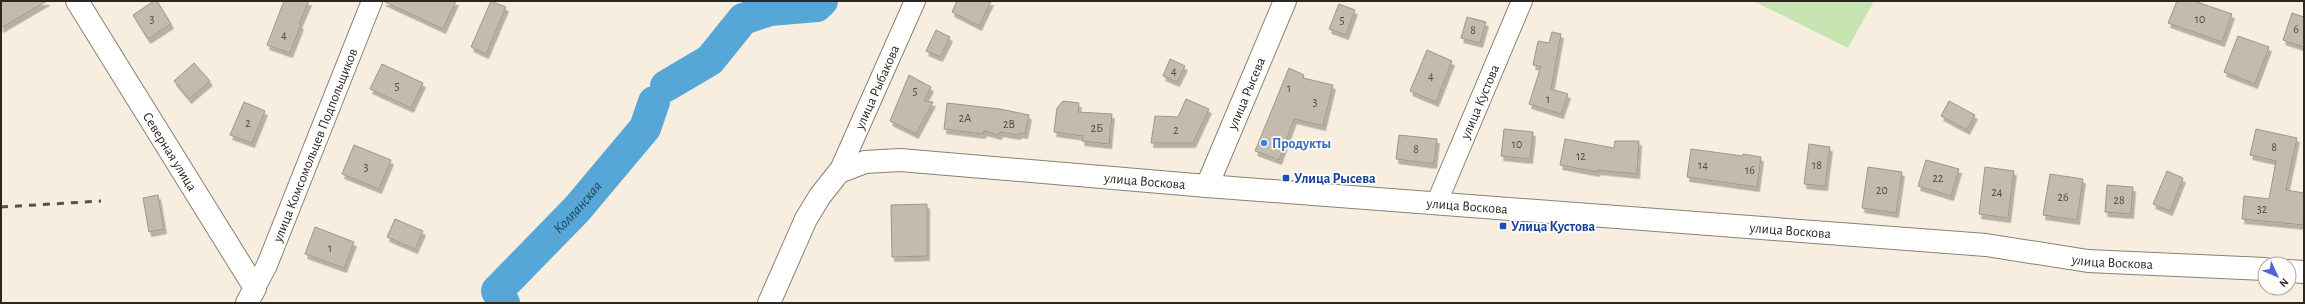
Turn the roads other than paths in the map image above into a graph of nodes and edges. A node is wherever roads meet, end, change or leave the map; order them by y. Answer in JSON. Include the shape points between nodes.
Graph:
{"nodes":[{"id":1,"x":78,"y":1,"type":"edge"},
{"id":2,"x":372,"y":1,"type":"edge"},
{"id":3,"x":915,"y":1,"type":"edge"},
{"id":4,"x":1286,"y":1,"type":"edge"},
{"id":5,"x":1522,"y":1,"type":"edge"},
{"id":6,"x":854,"y":141,"type":"junction"},
{"id":7,"x":865,"y":162,"type":"junction"},
{"id":8,"x":839,"y":172,"type":"junction"},
{"id":9,"x":1207,"y":186,"type":"junction"},
{"id":10,"x":1437,"y":202,"type":"junction"},
{"id":11,"x":2257,"y":269,"type":"edge"},
{"id":12,"x":251,"y":296,"type":"edge"},
{"id":13,"x":769,"y":303,"type":"edge"}],
"edges":[{"from":1,"to":12,"type":"street","name":"Северная улица"},
{"from":2,"to":12,"type":"street","name":"улица Комсомольцев Подпольщиков","via":[[268,265]]},
{"from":3,"to":6,"type":"street","name":"улица Рыбакова"},
{"from":4,"to":9,"type":"street","name":"улица Рысева"},
{"from":5,"to":10,"type":"street","name":"улица Кустова"},
{"from":6,"to":7,"type":"street","via":[[857,152]]},
{"from":6,"to":8,"type":"street","name":"улица Рыбакова"},
{"from":7,"to":8,"type":"street","name":"улица Воскова"},
{"from":7,"to":9,"type":"street","name":"улица Воскова","via":[[900,160]]},
{"from":8,"to":13,"type":"street","via":[[820,196],[806,220]]},
{"from":9,"to":10,"type":"street","name":"улица Воскова"},
{"from":10,"to":11,"type":"street","name":"улица Воскова","via":[[1986,245],[2088,261]]}]}
